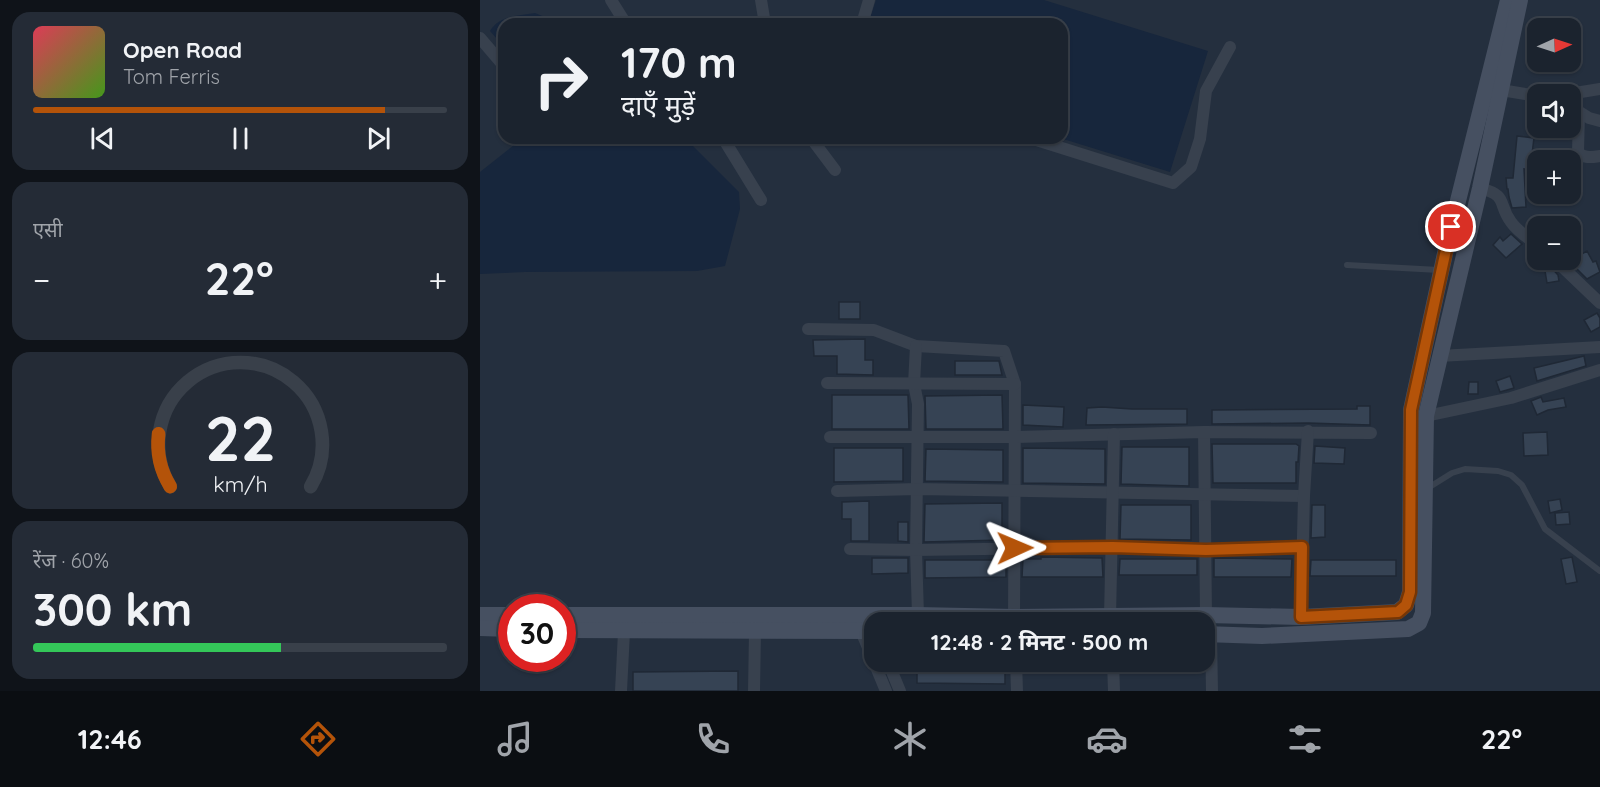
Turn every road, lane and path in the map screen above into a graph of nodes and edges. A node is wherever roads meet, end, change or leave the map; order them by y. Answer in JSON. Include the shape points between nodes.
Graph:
{"nodes":[{"id":1,"x":611,"y":0,"type":"edge"},
{"id":2,"x":761,"y":0,"type":"edge"},
{"id":3,"x":869,"y":0,"type":"edge"},
{"id":4,"x":1508,"y":0,"type":"edge"},
{"id":5,"x":1520,"y":0,"type":"edge"},
{"id":6,"x":622,"y":18,"type":"edge"},
{"id":7,"x":764,"y":18,"type":"edge"},
{"id":8,"x":864,"y":18,"type":"edge"},
{"id":9,"x":480,"y":38,"type":"edge"},
{"id":10,"x":1230,"y":47,"type":"dead end"},
{"id":11,"x":498,"y":59,"type":"edge"},
{"id":12,"x":1600,"y":89,"type":"edge"},
{"id":13,"x":1501,"y":90,"type":"junction"},
{"id":14,"x":1581,"y":92,"type":"edge"},
{"id":15,"x":1527,"y":94,"type":"edge"},
{"id":16,"x":1581,"y":112,"type":"edge"},
{"id":17,"x":1600,"y":121,"type":"edge"},
{"id":18,"x":1577,"y":138,"type":"edge"},
{"id":19,"x":727,"y":144,"type":"edge"},
{"id":20,"x":816,"y":144,"type":"edge"},
{"id":21,"x":1049,"y":144,"type":"edge"},
{"id":22,"x":1600,"y":156,"type":"edge"},
{"id":23,"x":835,"y":170,"type":"dead end"},
{"id":24,"x":1480,"y":188,"type":"junction"},
{"id":25,"x":761,"y":200,"type":"dead end"},
{"id":26,"x":1527,"y":236,"type":"edge"},
{"id":27,"x":1347,"y":265,"type":"dead end"},
{"id":28,"x":1441,"y":270,"type":"junction"},
{"id":29,"x":1565,"y":270,"type":"edge"},
{"id":30,"x":1600,"y":303,"type":"edge"},
{"id":31,"x":808,"y":329,"type":"dead end"},
{"id":32,"x":916,"y":346,"type":"junction"},
{"id":33,"x":1600,"y":347,"type":"edge"},
{"id":34,"x":1439,"y":356,"type":"junction"},
{"id":35,"x":1600,"y":370,"type":"edge"},
{"id":36,"x":827,"y":383,"type":"dead end"},
{"id":37,"x":914,"y":384,"type":"junction"},
{"id":38,"x":1015,"y":384,"type":"junction"},
{"id":39,"x":1426,"y":416,"type":"junction"},
{"id":40,"x":1308,"y":431,"type":"junction"},
{"id":41,"x":1204,"y":432,"type":"junction"},
{"id":42,"x":1371,"y":433,"type":"dead end"},
{"id":43,"x":1114,"y":434,"type":"junction"},
{"id":44,"x":918,"y":436,"type":"junction"},
{"id":45,"x":830,"y":437,"type":"dead end"},
{"id":46,"x":1016,"y":437,"type":"junction"},
{"id":47,"x":918,"y":489,"type":"junction"},
{"id":48,"x":837,"y":491,"type":"dead end"},
{"id":49,"x":1016,"y":491,"type":"junction"},
{"id":50,"x":1418,"y":492,"type":"junction"},
{"id":51,"x":1111,"y":493,"type":"junction"},
{"id":52,"x":1204,"y":493,"type":"junction"},
{"id":53,"x":1304,"y":496,"type":"junction"},
{"id":54,"x":1113,"y":547,"type":"junction"},
{"id":55,"x":1302,"y":547,"type":"junction"},
{"id":56,"x":1015,"y":548,"type":"junction"},
{"id":57,"x":850,"y":549,"type":"dead end"},
{"id":58,"x":916,"y":550,"type":"junction"},
{"id":59,"x":1206,"y":550,"type":"junction"},
{"id":60,"x":1600,"y":571,"type":"edge"},
{"id":61,"x":918,"y":612,"type":"edge"},
{"id":62,"x":1014,"y":612,"type":"edge"},
{"id":63,"x":1110,"y":612,"type":"edge"},
{"id":64,"x":1206,"y":612,"type":"edge"},
{"id":65,"x":480,"y":615,"type":"edge"},
{"id":66,"x":498,"y":615,"type":"edge"},
{"id":67,"x":576,"y":615,"type":"edge"},
{"id":68,"x":1215,"y":615,"type":"edge"},
{"id":69,"x":1301,"y":617,"type":"junction"},
{"id":70,"x":864,"y":624,"type":"edge"},
{"id":71,"x":864,"y":624,"type":"edge"},
{"id":72,"x":480,"y":628,"type":"edge"},
{"id":73,"x":498,"y":629,"type":"edge"},
{"id":74,"x":576,"y":630,"type":"edge"},
{"id":75,"x":755,"y":631,"type":"junction"},
{"id":76,"x":624,"y":632,"type":"junction"},
{"id":77,"x":1215,"y":634,"type":"edge"},
{"id":78,"x":881,"y":672,"type":"edge"},
{"id":79,"x":892,"y":672,"type":"edge"},
{"id":80,"x":1016,"y":672,"type":"edge"},
{"id":81,"x":1113,"y":672,"type":"edge"},
{"id":82,"x":1211,"y":672,"type":"edge"},
{"id":83,"x":621,"y":691,"type":"edge"},
{"id":84,"x":754,"y":691,"type":"edge"},
{"id":85,"x":886,"y":691,"type":"edge"},
{"id":86,"x":900,"y":691,"type":"edge"},
{"id":87,"x":1017,"y":691,"type":"edge"},
{"id":88,"x":1114,"y":691,"type":"edge"},
{"id":89,"x":1212,"y":691,"type":"edge"}],
"edges":[{"from":1,"to":6,"type":"street"},
{"from":2,"to":7,"type":"street"},
{"from":3,"to":8,"type":"street"},
{"from":4,"to":28,"type":"street"},
{"from":5,"to":13,"type":"street"},
{"from":9,"to":11,"type":"street"},
{"from":10,"to":21,"type":"street","via":[[1206,91],[1200,139],[1191,167],[1173,183]]},
{"from":12,"to":14,"type":"street"},
{"from":13,"to":15,"type":"street"},
{"from":13,"to":24,"type":"street"},
{"from":16,"to":17,"type":"street"},
{"from":18,"to":22,"type":"street","via":[[1581,156]]},
{"from":19,"to":25,"type":"street"},
{"from":20,"to":23,"type":"street"},
{"from":24,"to":26,"type":"street","via":[[1500,198],[1510,221]]},
{"from":24,"to":34,"type":"street"},
{"from":27,"to":28,"type":"lane"},
{"from":28,"to":50,"type":"street","via":[[1411,410]]},
{"from":29,"to":30,"type":"street"},
{"from":31,"to":32,"type":"street","via":[[874,330]]},
{"from":32,"to":37,"type":"street"},
{"from":32,"to":38,"type":"street","via":[[1005,351]]},
{"from":33,"to":34,"type":"street"},
{"from":34,"to":39,"type":"street"},
{"from":35,"to":39,"type":"street","via":[[1511,398]]},
{"from":36,"to":37,"type":"street"},
{"from":37,"to":38,"type":"street"},
{"from":37,"to":44,"type":"street"},
{"from":38,"to":46,"type":"street"},
{"from":39,"to":50,"type":"street"},
{"from":40,"to":41,"type":"street"},
{"from":40,"to":42,"type":"street"},
{"from":40,"to":53,"type":"street"},
{"from":41,"to":43,"type":"street"},
{"from":41,"to":52,"type":"street"},
{"from":43,"to":46,"type":"street"},
{"from":43,"to":51,"type":"street"},
{"from":44,"to":45,"type":"street"},
{"from":44,"to":46,"type":"street"},
{"from":44,"to":47,"type":"street"},
{"from":46,"to":49,"type":"street"},
{"from":47,"to":48,"type":"street"},
{"from":47,"to":49,"type":"street"},
{"from":47,"to":58,"type":"street"},
{"from":49,"to":51,"type":"street"},
{"from":49,"to":56,"type":"street"},
{"from":50,"to":60,"type":"lane","via":[[1465,469],[1511,475],[1522,485],[1545,529]]},
{"from":50,"to":69,"type":"street","via":[[1406,605],[1398,612]]},
{"from":50,"to":77,"type":"street","via":[[1423,613],[1419,623],[1408,629],[1262,636]]},
{"from":51,"to":52,"type":"street"},
{"from":51,"to":54,"type":"street"},
{"from":52,"to":53,"type":"street"},
{"from":52,"to":59,"type":"street"},
{"from":53,"to":55,"type":"street"},
{"from":54,"to":56,"type":"street"},
{"from":54,"to":59,"type":"street"},
{"from":54,"to":63,"type":"street"},
{"from":55,"to":59,"type":"street"},
{"from":55,"to":69,"type":"street"},
{"from":56,"to":58,"type":"street"},
{"from":56,"to":62,"type":"street"},
{"from":57,"to":58,"type":"street"},
{"from":58,"to":61,"type":"street"},
{"from":59,"to":64,"type":"street"},
{"from":65,"to":66,"type":"street"},
{"from":67,"to":70,"type":"street"},
{"from":68,"to":69,"type":"street"},
{"from":71,"to":75,"type":"street"},
{"from":72,"to":73,"type":"street"},
{"from":74,"to":76,"type":"street"},
{"from":75,"to":76,"type":"street"},
{"from":75,"to":84,"type":"street"},
{"from":76,"to":83,"type":"street"},
{"from":78,"to":85,"type":"street"},
{"from":79,"to":86,"type":"street"},
{"from":80,"to":87,"type":"street"},
{"from":81,"to":88,"type":"street"},
{"from":82,"to":89,"type":"street"}]}
